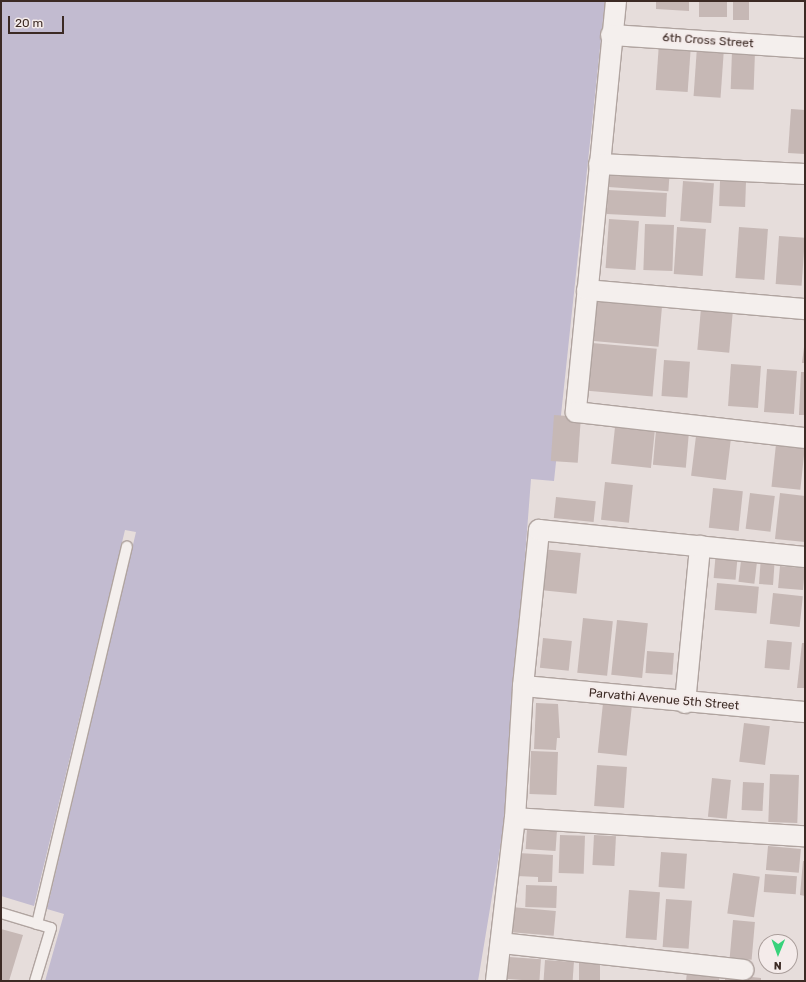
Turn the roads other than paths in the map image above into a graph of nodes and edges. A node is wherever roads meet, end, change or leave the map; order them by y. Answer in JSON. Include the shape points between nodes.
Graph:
{"nodes":[{"id":1,"x":616,"y":1,"type":"edge"},
{"id":2,"x":612,"y":35,"type":"junction"},
{"id":3,"x":805,"y":48,"type":"edge"},
{"id":4,"x":599,"y":164,"type":"junction"},
{"id":5,"x":805,"y":174,"type":"edge"},
{"id":6,"x":587,"y":290,"type":"junction"},
{"id":7,"x":805,"y":310,"type":"edge"},
{"id":8,"x":805,"y":438,"type":"edge"},
{"id":9,"x":700,"y":546,"type":"junction"},
{"id":10,"x":127,"y":547,"type":"dead end"},
{"id":11,"x":805,"y":557,"type":"edge"},
{"id":12,"x":523,"y":686,"type":"junction"},
{"id":13,"x":685,"y":703,"type":"junction"},
{"id":14,"x":805,"y":712,"type":"edge"},
{"id":15,"x":515,"y":818,"type":"junction"},
{"id":16,"x":805,"y":836,"type":"edge"},
{"id":17,"x":1,"y":913,"type":"edge"},
{"id":18,"x":36,"y":924,"type":"junction"},
{"id":19,"x":502,"y":943,"type":"junction"},
{"id":20,"x":744,"y":970,"type":"dead end"},
{"id":21,"x":35,"y":981,"type":"edge"},
{"id":22,"x":496,"y":981,"type":"edge"}],
"edges":[{"from":1,"to":2,"type":"street"},
{"from":2,"to":3,"type":"street","name":"6th Cross Street"},
{"from":2,"to":4,"type":"street"},
{"from":4,"to":5,"type":"street"},
{"from":4,"to":6,"type":"street"},
{"from":6,"to":7,"type":"street"},
{"from":6,"to":8,"type":"street","via":[[576,412]]},
{"from":9,"to":11,"type":"street"},
{"from":9,"to":12,"type":"street","via":[[539,530]]},
{"from":9,"to":13,"type":"street"},
{"from":10,"to":18,"type":"lane"},
{"from":12,"to":13,"type":"street","name":"Parvathi Avenue 5th Street"},
{"from":12,"to":15,"type":"street"},
{"from":13,"to":14,"type":"street","name":"Parvathi Avenue 5th Street"},
{"from":15,"to":16,"type":"street"},
{"from":15,"to":19,"type":"street"},
{"from":17,"to":18,"type":"lane"},
{"from":18,"to":21,"type":"lane","via":[[51,928]]},
{"from":19,"to":20,"type":"street"},
{"from":19,"to":22,"type":"street"}]}
